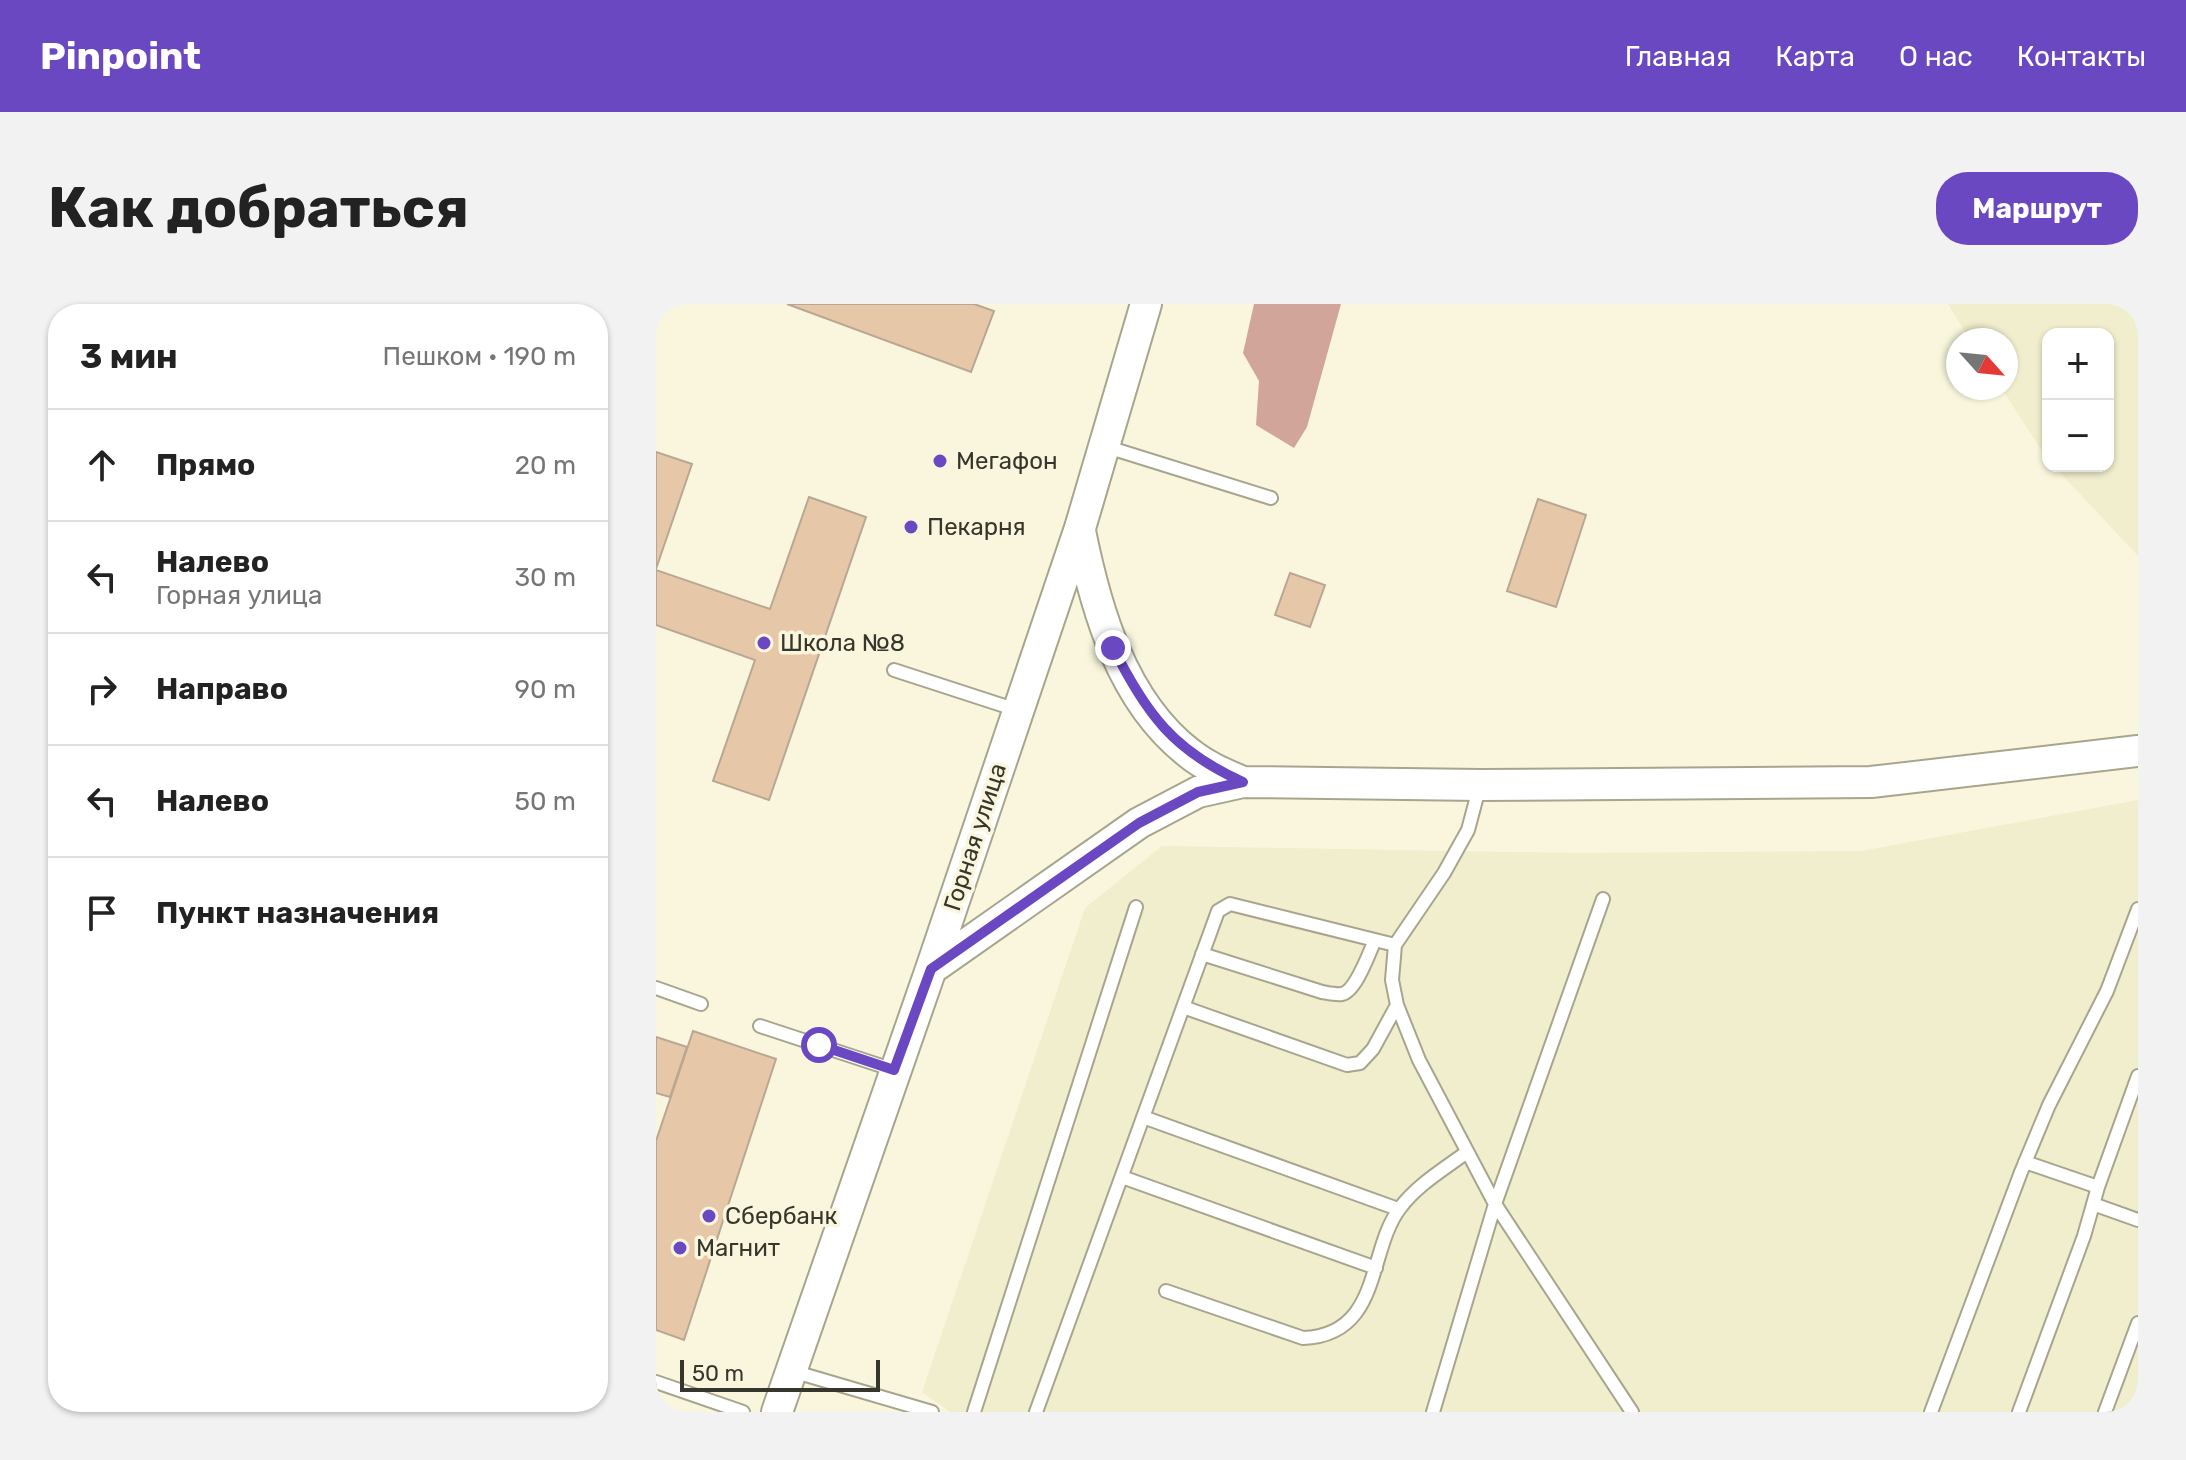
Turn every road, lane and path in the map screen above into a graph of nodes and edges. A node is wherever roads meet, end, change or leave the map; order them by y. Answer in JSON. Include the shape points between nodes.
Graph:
{"nodes":[{"id":1,"x":1146,"y":304,"type":"edge"},
{"id":2,"x":1104,"y":446,"type":"junction"},
{"id":3,"x":1271,"y":498,"type":"dead end"},
{"id":4,"x":1080,"y":528,"type":"junction"},
{"id":5,"x":894,"y":670,"type":"dead end"},
{"id":6,"x":1017,"y":710,"type":"junction"},
{"id":7,"x":2138,"y":751,"type":"edge"},
{"id":8,"x":1243,"y":782,"type":"junction"},
{"id":9,"x":1480,"y":785,"type":"junction"},
{"id":10,"x":1603,"y":899,"type":"dead end"},
{"id":11,"x":1136,"y":907,"type":"dead end"},
{"id":12,"x":2138,"y":909,"type":"edge"},
{"id":13,"x":1375,"y":940,"type":"junction"},
{"id":14,"x":1395,"y":945,"type":"junction"},
{"id":15,"x":1202,"y":954,"type":"junction"},
{"id":16,"x":931,"y":969,"type":"junction"},
{"id":17,"x":656,"y":988,"type":"edge"},
{"id":18,"x":701,"y":1004,"type":"dead end"},
{"id":19,"x":1397,"y":1005,"type":"junction"},
{"id":20,"x":1183,"y":1007,"type":"junction"},
{"id":21,"x":760,"y":1026,"type":"dead end"},
{"id":22,"x":894,"y":1070,"type":"junction"},
{"id":23,"x":2138,"y":1076,"type":"edge"},
{"id":24,"x":1143,"y":1117,"type":"junction"},
{"id":25,"x":1467,"y":1152,"type":"junction"},
{"id":26,"x":2025,"y":1162,"type":"junction"},
{"id":27,"x":1122,"y":1177,"type":"junction"},
{"id":28,"x":2098,"y":1187,"type":"junction"},
{"id":29,"x":1495,"y":1204,"type":"junction"},
{"id":30,"x":2093,"y":1204,"type":"junction"},
{"id":31,"x":1398,"y":1209,"type":"junction"},
{"id":32,"x":2138,"y":1220,"type":"edge"},
{"id":33,"x":1376,"y":1268,"type":"junction"},
{"id":34,"x":1166,"y":1291,"type":"dead end"},
{"id":35,"x":2138,"y":1323,"type":"edge"},
{"id":36,"x":792,"y":1371,"type":"junction"},
{"id":37,"x":656,"y":1382,"type":"edge"},
{"id":38,"x":743,"y":1412,"type":"edge"},
{"id":39,"x":777,"y":1412,"type":"edge"},
{"id":40,"x":932,"y":1412,"type":"edge"},
{"id":41,"x":974,"y":1412,"type":"edge"},
{"id":42,"x":1036,"y":1412,"type":"edge"},
{"id":43,"x":1433,"y":1412,"type":"edge"},
{"id":44,"x":1632,"y":1412,"type":"edge"},
{"id":45,"x":1931,"y":1412,"type":"edge"},
{"id":46,"x":2019,"y":1412,"type":"edge"},
{"id":47,"x":2105,"y":1412,"type":"edge"}],
"edges":[{"from":1,"to":2,"type":"street","name":"Горная улица"},
{"from":2,"to":3,"type":"lane"},
{"from":2,"to":4,"type":"street","name":"Горная улица"},
{"from":4,"to":6,"type":"street","name":"Горная улица"},
{"from":4,"to":8,"type":"street","via":[[1096,601],[1133,686],[1188,752]]},
{"from":5,"to":6,"type":"lane"},
{"from":6,"to":16,"type":"street","name":"Горная улица"},
{"from":7,"to":9,"type":"street","via":[[1871,782]]},
{"from":8,"to":9,"type":"street"},
{"from":8,"to":16,"type":"street","via":[[1198,792],[1139,823]]},
{"from":9,"to":14,"type":"lane","via":[[1468,830]]},
{"from":10,"to":29,"type":"lane"},
{"from":11,"to":41,"type":"lane"},
{"from":12,"to":26,"type":"lane","via":[[2107,991]]},
{"from":13,"to":14,"type":"lane"},
{"from":13,"to":15,"type":"lane","via":[[1230,904],[1218,911]]},
{"from":13,"to":15,"type":"lane","via":[[1358,978],[1341,995]]},
{"from":14,"to":19,"type":"lane","via":[[1392,980]]},
{"from":15,"to":20,"type":"lane"},
{"from":16,"to":22,"type":"street","name":"Горная улица"},
{"from":17,"to":18,"type":"lane"},
{"from":19,"to":20,"type":"lane","via":[[1373,1049],[1360,1063],[1347,1065]]},
{"from":19,"to":25,"type":"lane"},
{"from":20,"to":24,"type":"lane"},
{"from":21,"to":22,"type":"lane"},
{"from":22,"to":36,"type":"street","name":"Горная улица"},
{"from":23,"to":28,"type":"lane"},
{"from":24,"to":27,"type":"lane"},
{"from":24,"to":31,"type":"lane"},
{"from":25,"to":29,"type":"lane"},
{"from":25,"to":31,"type":"lane"},
{"from":26,"to":28,"type":"lane"},
{"from":26,"to":45,"type":"lane"},
{"from":27,"to":33,"type":"lane"},
{"from":27,"to":42,"type":"lane"},
{"from":28,"to":30,"type":"lane"},
{"from":29,"to":43,"type":"lane"},
{"from":29,"to":44,"type":"lane"},
{"from":30,"to":32,"type":"lane"},
{"from":30,"to":46,"type":"lane"},
{"from":31,"to":33,"type":"lane"},
{"from":33,"to":34,"type":"lane","via":[[1358,1310],[1320,1338],[1303,1338]]},
{"from":35,"to":47,"type":"lane"},
{"from":36,"to":39,"type":"street","name":"Горная улица"},
{"from":36,"to":40,"type":"lane"},
{"from":37,"to":38,"type":"lane"}]}
